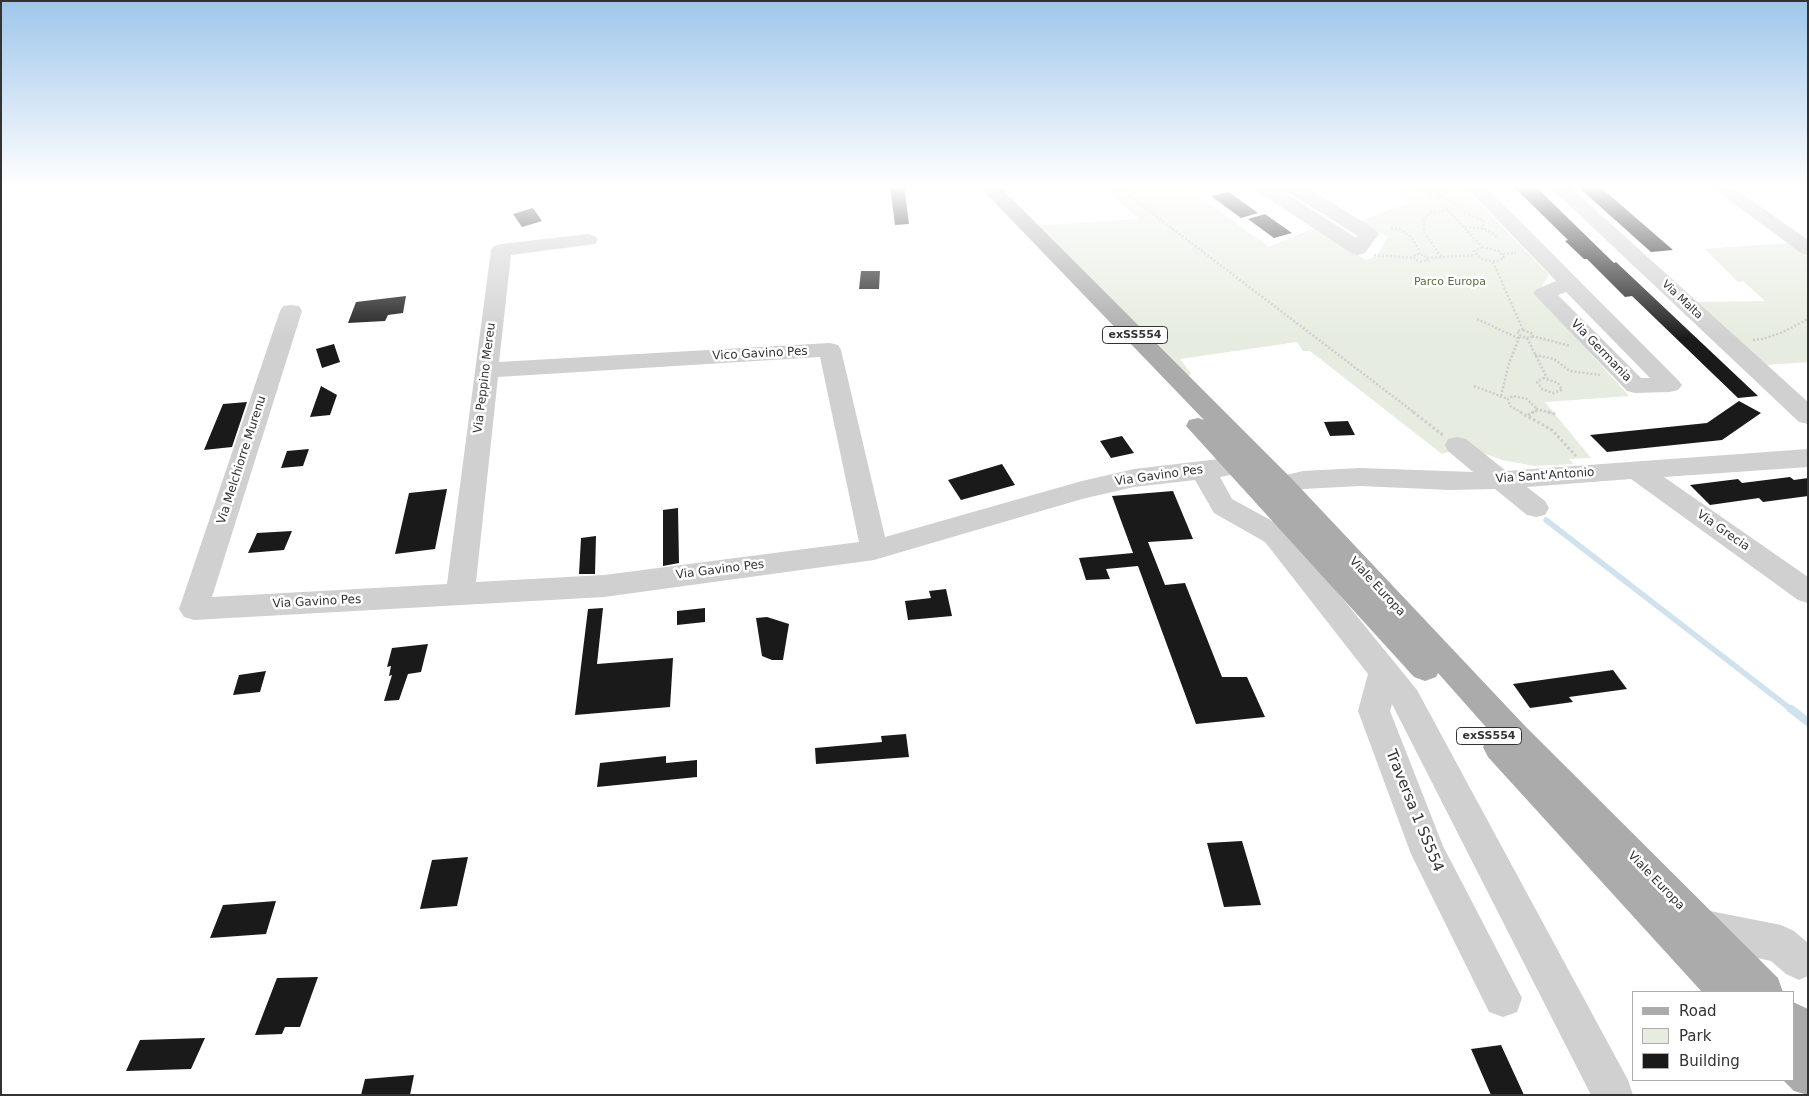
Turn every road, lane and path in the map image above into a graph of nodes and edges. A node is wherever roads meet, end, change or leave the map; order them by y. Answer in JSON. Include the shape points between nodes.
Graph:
{"nodes":[{"id":1,"x":1018,"y":236,"type":"edge"},
{"id":2,"x":1038,"y":236,"type":"edge"},
{"id":3,"x":1182,"y":236,"type":"edge"},
{"id":4,"x":1339,"y":236,"type":"edge"},
{"id":5,"x":1367,"y":236,"type":"edge"},
{"id":6,"x":1410,"y":236,"type":"edge"},
{"id":7,"x":1426,"y":236,"type":"edge"},
{"id":8,"x":1473,"y":236,"type":"edge"},
{"id":9,"x":1523,"y":236,"type":"edge"},
{"id":10,"x":1613,"y":236,"type":"edge"},
{"id":11,"x":1790,"y":236,"type":"edge"},
{"id":12,"x":588,"y":240,"type":"dead end"},
{"id":13,"x":1483,"y":247,"type":"junction"},
{"id":14,"x":1358,"y":249,"type":"junction"},
{"id":15,"x":1808,"y":249,"type":"edge"},
{"id":16,"x":1419,"y":254,"type":"junction"},
{"id":17,"x":1476,"y":255,"type":"junction"},
{"id":18,"x":1441,"y":256,"type":"junction"},
{"id":19,"x":1414,"y":258,"type":"junction"},
{"id":20,"x":1427,"y":258,"type":"junction"},
{"id":21,"x":1493,"y":262,"type":"junction"},
{"id":22,"x":1569,"y":284,"type":"junction"},
{"id":23,"x":291,"y":311,"type":"dead end"},
{"id":24,"x":1808,"y":319,"type":"edge"},
{"id":25,"x":1477,"y":320,"type":"dead end"},
{"id":26,"x":1523,"y":330,"type":"junction"},
{"id":27,"x":1519,"y":337,"type":"junction"},
{"id":28,"x":1527,"y":338,"type":"junction"},
{"id":29,"x":1746,"y":340,"type":"dead end"},
{"id":30,"x":1535,"y":355,"type":"junction"},
{"id":31,"x":486,"y":370,"type":"junction"},
{"id":32,"x":1625,"y":375,"type":"junction"},
{"id":33,"x":1547,"y":378,"type":"junction"},
{"id":34,"x":1474,"y":386,"type":"dead end"},
{"id":35,"x":1501,"y":396,"type":"junction"},
{"id":36,"x":1508,"y":399,"type":"junction"},
{"id":37,"x":1536,"y":409,"type":"junction"},
{"id":38,"x":1555,"y":414,"type":"dead end"},
{"id":39,"x":1528,"y":415,"type":"junction"},
{"id":40,"x":1808,"y":416,"type":"edge"},
{"id":41,"x":1456,"y":445,"type":"joint"},
{"id":42,"x":1808,"y":458,"type":"edge"},
{"id":43,"x":1236,"y":466,"type":"junction"},
{"id":44,"x":1203,"y":470,"type":"junction"},
{"id":45,"x":1637,"y":471,"type":"junction"},
{"id":46,"x":1602,"y":472,"type":"junction"},
{"id":47,"x":1500,"y":480,"type":"junction"},
{"id":48,"x":1282,"y":484,"type":"junction"},
{"id":49,"x":1536,"y":508,"type":"dead end"},
{"id":50,"x":874,"y":550,"type":"junction"},
{"id":51,"x":1808,"y":592,"type":"edge"},
{"id":52,"x":460,"y":594,"type":"junction"},
{"id":53,"x":194,"y":609,"type":"joint"},
{"id":54,"x":1384,"y":672,"type":"junction"},
{"id":55,"x":1700,"y":927,"type":"junction"},
{"id":56,"x":1799,"y":961,"type":"dead end"},
{"id":57,"x":1727,"y":991,"type":"edge"},
{"id":58,"x":1763,"y":991,"type":"edge"},
{"id":59,"x":1503,"y":998,"type":"dead end"},
{"id":60,"x":1794,"y":1023,"type":"edge"},
{"id":61,"x":1808,"y":1038,"type":"edge"},
{"id":62,"x":1794,"y":1062,"type":"edge"},
{"id":63,"x":1808,"y":1077,"type":"edge"},
{"id":64,"x":1614,"y":1095,"type":"edge"}],
"edges":[{"from":1,"to":43,"type":"main road","name":"Viale Europa","number":"exSS554"},
{"from":2,"to":48,"type":"main road","name":"Viale Europa","number":"exSS554"},
{"from":3,"to":41,"type":"path"},
{"from":4,"to":14,"type":"street"},
{"from":5,"to":14,"type":"street"},
{"from":6,"to":16,"type":"path"},
{"from":7,"to":18,"type":"path"},
{"from":8,"to":13,"type":"path"},
{"from":9,"to":22,"type":"street","name":"Via Germania"},
{"from":10,"to":40,"type":"street","name":"Via Malta"},
{"from":11,"to":15,"type":"street"},
{"from":12,"to":31,"type":"street","name":"Via Peppino Mereu","via":[[501,250]]},
{"from":13,"to":17,"type":"path","via":[[1475,249]]},
{"from":13,"to":21,"type":"path","via":[[1502,254],[1502,260]]},
{"from":14,"to":19,"type":"path","via":[[1377,256]]},
{"from":16,"to":19,"type":"path"},
{"from":16,"to":20,"type":"path"},
{"from":17,"to":18,"type":"path"},
{"from":17,"to":21,"type":"path"},
{"from":18,"to":20,"type":"path"},
{"from":19,"to":20,"type":"path","via":[[1424,262]]},
{"from":21,"to":26,"type":"path"},
{"from":22,"to":32,"type":"street","name":"Via Germania","via":[[1544,293]]},
{"from":22,"to":32,"type":"street","name":"Via Germania","via":[[1670,385],[1635,386]]},
{"from":23,"to":53,"type":"street","name":"Via Melchiorre Murenu"},
{"from":24,"to":29,"type":"path","via":[[1763,339]]},
{"from":25,"to":27,"type":"path"},
{"from":26,"to":27,"type":"path","via":[[1517,331]]},
{"from":26,"to":28,"type":"path","via":[[1532,334]]},
{"from":27,"to":28,"type":"path"},
{"from":27,"to":35,"type":"path"},
{"from":28,"to":30,"type":"path"},
{"from":30,"to":32,"type":"path","via":[[1547,356],[1579,373]]},
{"from":30,"to":33,"type":"path"},
{"from":31,"to":50,"type":"street","name":"Vico Gavino Pes","via":[[830,350]]},
{"from":31,"to":52,"type":"street","name":"Via Peppino Mereu"},
{"from":33,"to":33,"type":"path","via":[[1538,380],[1539,387],[1549,392],[1560,392],[1561,385]]},
{"from":34,"to":35,"type":"path"},
{"from":35,"to":36,"type":"path"},
{"from":36,"to":37,"type":"path","via":[[1513,396],[1526,399]]},
{"from":36,"to":39,"type":"path","via":[[1515,410]]},
{"from":37,"to":38,"type":"path"},
{"from":37,"to":39,"type":"path"},
{"from":39,"to":46,"type":"path","via":[[1552,430],[1580,460],[1592,460]]},
{"from":41,"to":47,"type":"street"},
{"from":42,"to":45,"type":"street","name":"Via Sant'Antonio"},
{"from":43,"to":44,"type":"street","name":"Via Gavino Pes"},
{"from":43,"to":57,"type":"main road","name":"Viale Europa","number":"exSS554"},
{"from":44,"to":50,"type":"street","name":"Via Gavino Pes","via":[[1134,478],[1082,490]]},
{"from":44,"to":54,"type":"street","via":[[1223,506],[1275,535]]},
{"from":45,"to":46,"type":"street","name":"Via Sant'Antonio"},
{"from":45,"to":51,"type":"street","name":"Via Grecia"},
{"from":46,"to":47,"type":"street","name":"Via Sant'Antonio"},
{"from":47,"to":48,"type":"street","name":"Via Sant'Antonio","via":[[1360,477]]},
{"from":47,"to":49,"type":"street"},
{"from":48,"to":55,"type":"main road","name":"Viale Europa","number":"exSS554","via":[[1515,736]]},
{"from":50,"to":52,"type":"street","name":"Via Gavino Pes","via":[[604,586]]},
{"from":52,"to":53,"type":"street","name":"Via Gavino Pes"},
{"from":54,"to":59,"type":"street","name":"Traversa 1 SS554","via":[[1374,711],[1428,854]]},
{"from":54,"to":64,"type":"street","via":[[1406,699]]},
{"from":55,"to":56,"type":"street","via":[[1781,944]]},
{"from":55,"to":58,"type":"main road","name":"Viale Europa","number":"exSS554"},
{"from":60,"to":61,"type":"main road"},
{"from":62,"to":63,"type":"main road"}]}
